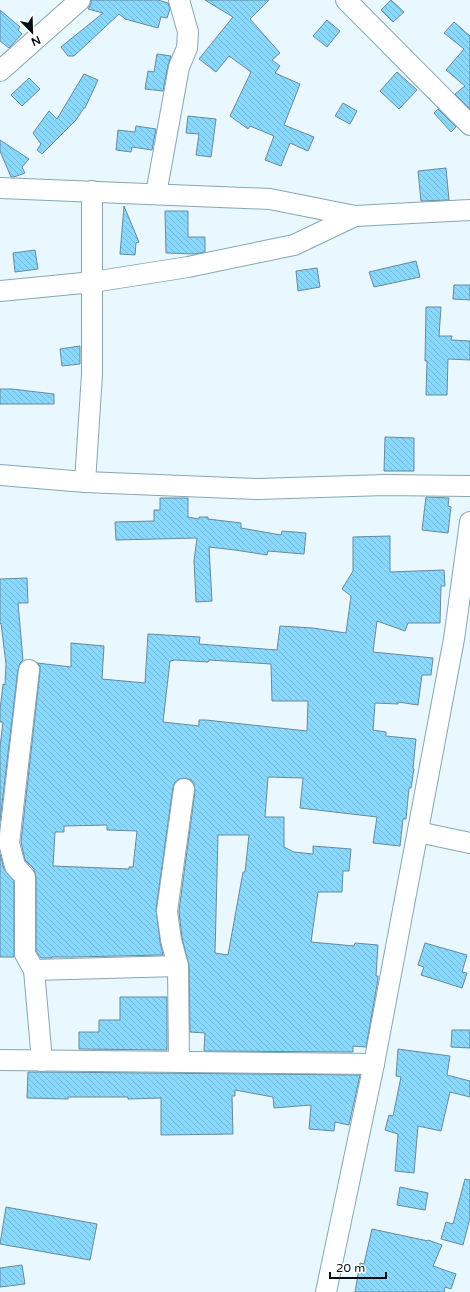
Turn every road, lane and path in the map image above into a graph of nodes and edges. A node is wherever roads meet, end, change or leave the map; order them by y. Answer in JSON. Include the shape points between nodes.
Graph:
{"nodes":[{"id":1,"x":80,"y":0,"type":"edge"},
{"id":2,"x":179,"y":0,"type":"edge"},
{"id":3,"x":346,"y":0,"type":"edge"},
{"id":4,"x":0,"y":71,"type":"edge"},
{"id":5,"x":470,"y":125,"type":"edge"},
{"id":6,"x":0,"y":188,"type":"edge"},
{"id":7,"x":92,"y":191,"type":"junction"},
{"id":8,"x":156,"y":194,"type":"junction"},
{"id":9,"x":470,"y":210,"type":"edge"},
{"id":10,"x":355,"y":216,"type":"junction"},
{"id":11,"x":93,"y":282,"type":"junction"},
{"id":12,"x":0,"y":291,"type":"edge"},
{"id":13,"x":0,"y":475,"type":"edge"},
{"id":14,"x":85,"y":482,"type":"junction"},
{"id":15,"x":470,"y":486,"type":"edge"},
{"id":16,"x":470,"y":522,"type":"edge"},
{"id":17,"x":29,"y":670,"type":"dead end"},
{"id":18,"x":184,"y":789,"type":"dead end"},
{"id":19,"x":418,"y":832,"type":"junction"},
{"id":20,"x":470,"y":843,"type":"edge"},
{"id":21,"x":178,"y":966,"type":"junction"},
{"id":22,"x":34,"y":970,"type":"junction"},
{"id":23,"x":0,"y":1060,"type":"edge"},
{"id":24,"x":42,"y":1061,"type":"junction"},
{"id":25,"x":178,"y":1062,"type":"junction"},
{"id":26,"x":374,"y":1064,"type":"junction"},
{"id":27,"x":326,"y":1292,"type":"edge"}],
"edges":[{"from":1,"to":4,"type":"street"},
{"from":2,"to":8,"type":"street","via":[[188,32],[187,48],[179,67]]},
{"from":3,"to":5,"type":"street"},
{"from":6,"to":7,"type":"street"},
{"from":7,"to":8,"type":"street"},
{"from":7,"to":11,"type":"street"},
{"from":8,"to":10,"type":"street","via":[[270,199]]},
{"from":9,"to":10,"type":"street"},
{"from":10,"to":11,"type":"street","via":[[294,245],[188,267]]},
{"from":11,"to":12,"type":"street"},
{"from":11,"to":14,"type":"street","via":[[92,374]]},
{"from":13,"to":14,"type":"street"},
{"from":14,"to":15,"type":"street","via":[[258,489],[385,485]]},
{"from":16,"to":19,"type":"street","via":[[454,639]]},
{"from":17,"to":22,"type":"street","via":[[9,843],[15,866],[25,877],[25,954]]},
{"from":18,"to":21,"type":"street","via":[[167,911]]},
{"from":19,"to":20,"type":"street"},
{"from":19,"to":26,"type":"street"},
{"from":21,"to":22,"type":"street"},
{"from":21,"to":25,"type":"street"},
{"from":22,"to":24,"type":"street"},
{"from":23,"to":24,"type":"street"},
{"from":24,"to":25,"type":"street"},
{"from":25,"to":26,"type":"street"},
{"from":26,"to":27,"type":"street"}]}
